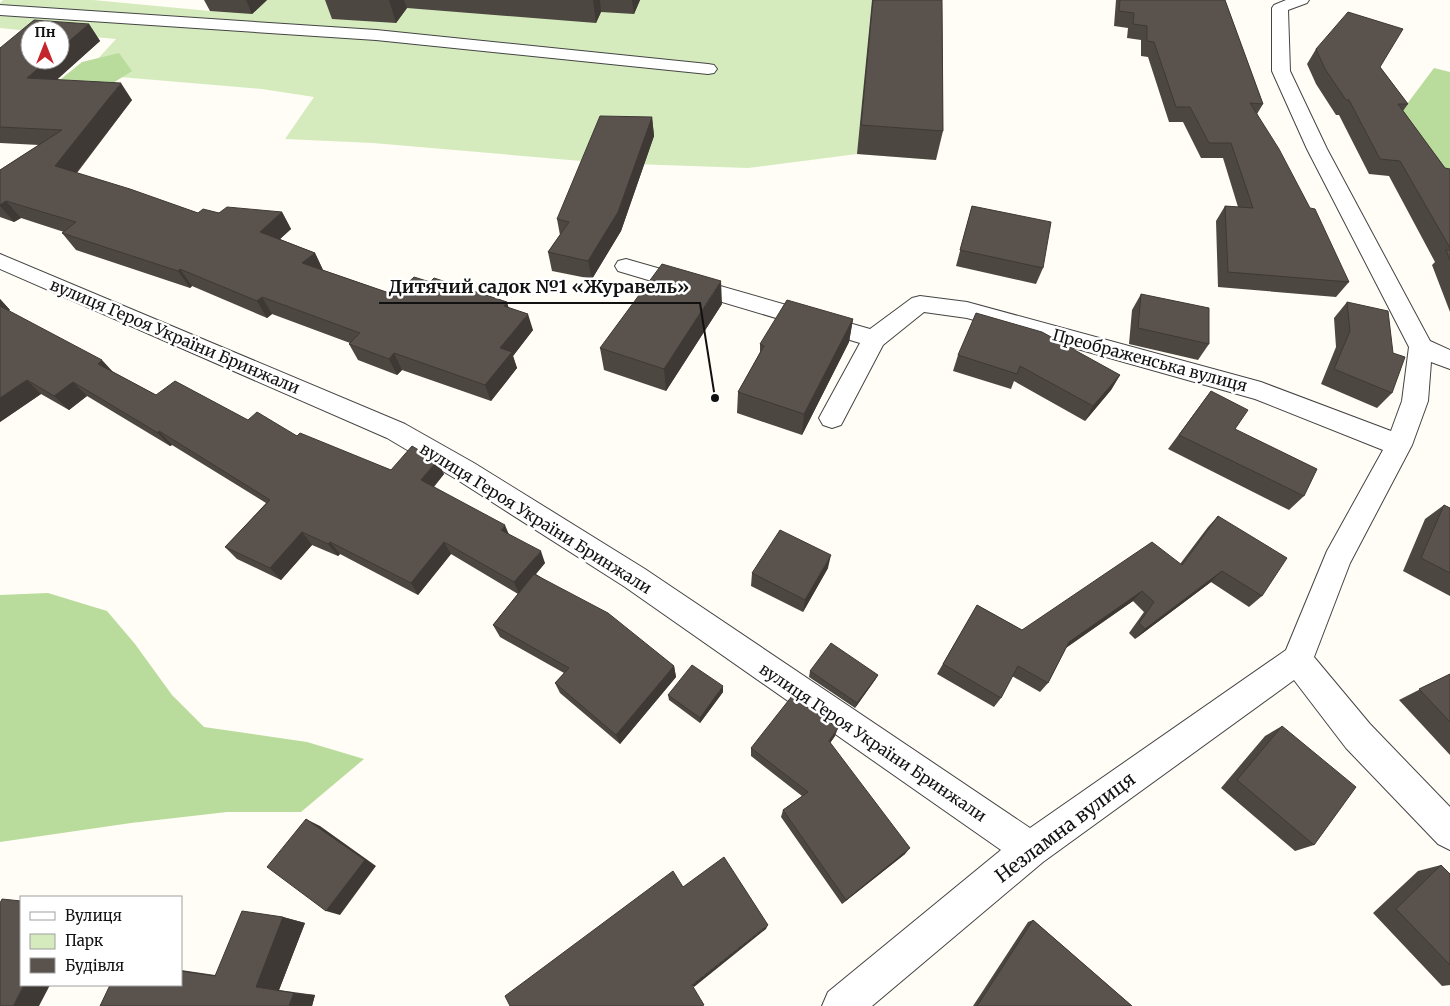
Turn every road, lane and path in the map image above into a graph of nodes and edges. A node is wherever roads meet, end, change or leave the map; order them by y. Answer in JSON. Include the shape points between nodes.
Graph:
{"nodes":[{"id":1,"x":1284,"y":3,"type":"edge"},
{"id":2,"x":0,"y":10,"type":"edge"},
{"id":3,"x":708,"y":69,"type":"dead end"},
{"id":4,"x":0,"y":262,"type":"edge"},
{"id":5,"x":626,"y":266,"type":"dead end"},
{"id":6,"x":874,"y":339,"type":"junction"},
{"id":7,"x":1421,"y":347,"type":"junction"},
{"id":8,"x":1450,"y":360,"type":"edge"},
{"id":9,"x":832,"y":418,"type":"dead end"},
{"id":10,"x":1399,"y":445,"type":"junction"},
{"id":11,"x":1297,"y":660,"type":"junction"},
{"id":12,"x":1450,"y":832,"type":"edge"},
{"id":13,"x":1030,"y":849,"type":"junction"},
{"id":14,"x":842,"y":1006,"type":"edge"}],
"edges":[{"from":1,"to":7,"type":"street","via":[[1281,71],[1316,148]]},
{"from":2,"to":3,"type":"street","via":[[376,36]]},
{"from":4,"to":13,"type":"street","name":"вулиця Героя України Бринжали","via":[[396,431],[635,578]]},
{"from":5,"to":6,"type":"street"},
{"from":6,"to":9,"type":"street"},
{"from":6,"to":10,"type":"street","name":"Преображенська вулиця","via":[[920,304],[967,310],[1261,391]]},
{"from":7,"to":8,"type":"street"},
{"from":7,"to":10,"type":"street","via":[[1415,401]]},
{"from":10,"to":11,"type":"street","via":[[1338,560]]},
{"from":11,"to":12,"type":"street","via":[[1358,736]]},
{"from":11,"to":13,"type":"street","name":"Незламна вулиця"},
{"from":13,"to":14,"type":"street","name":"Незламна вулиця"}]}
